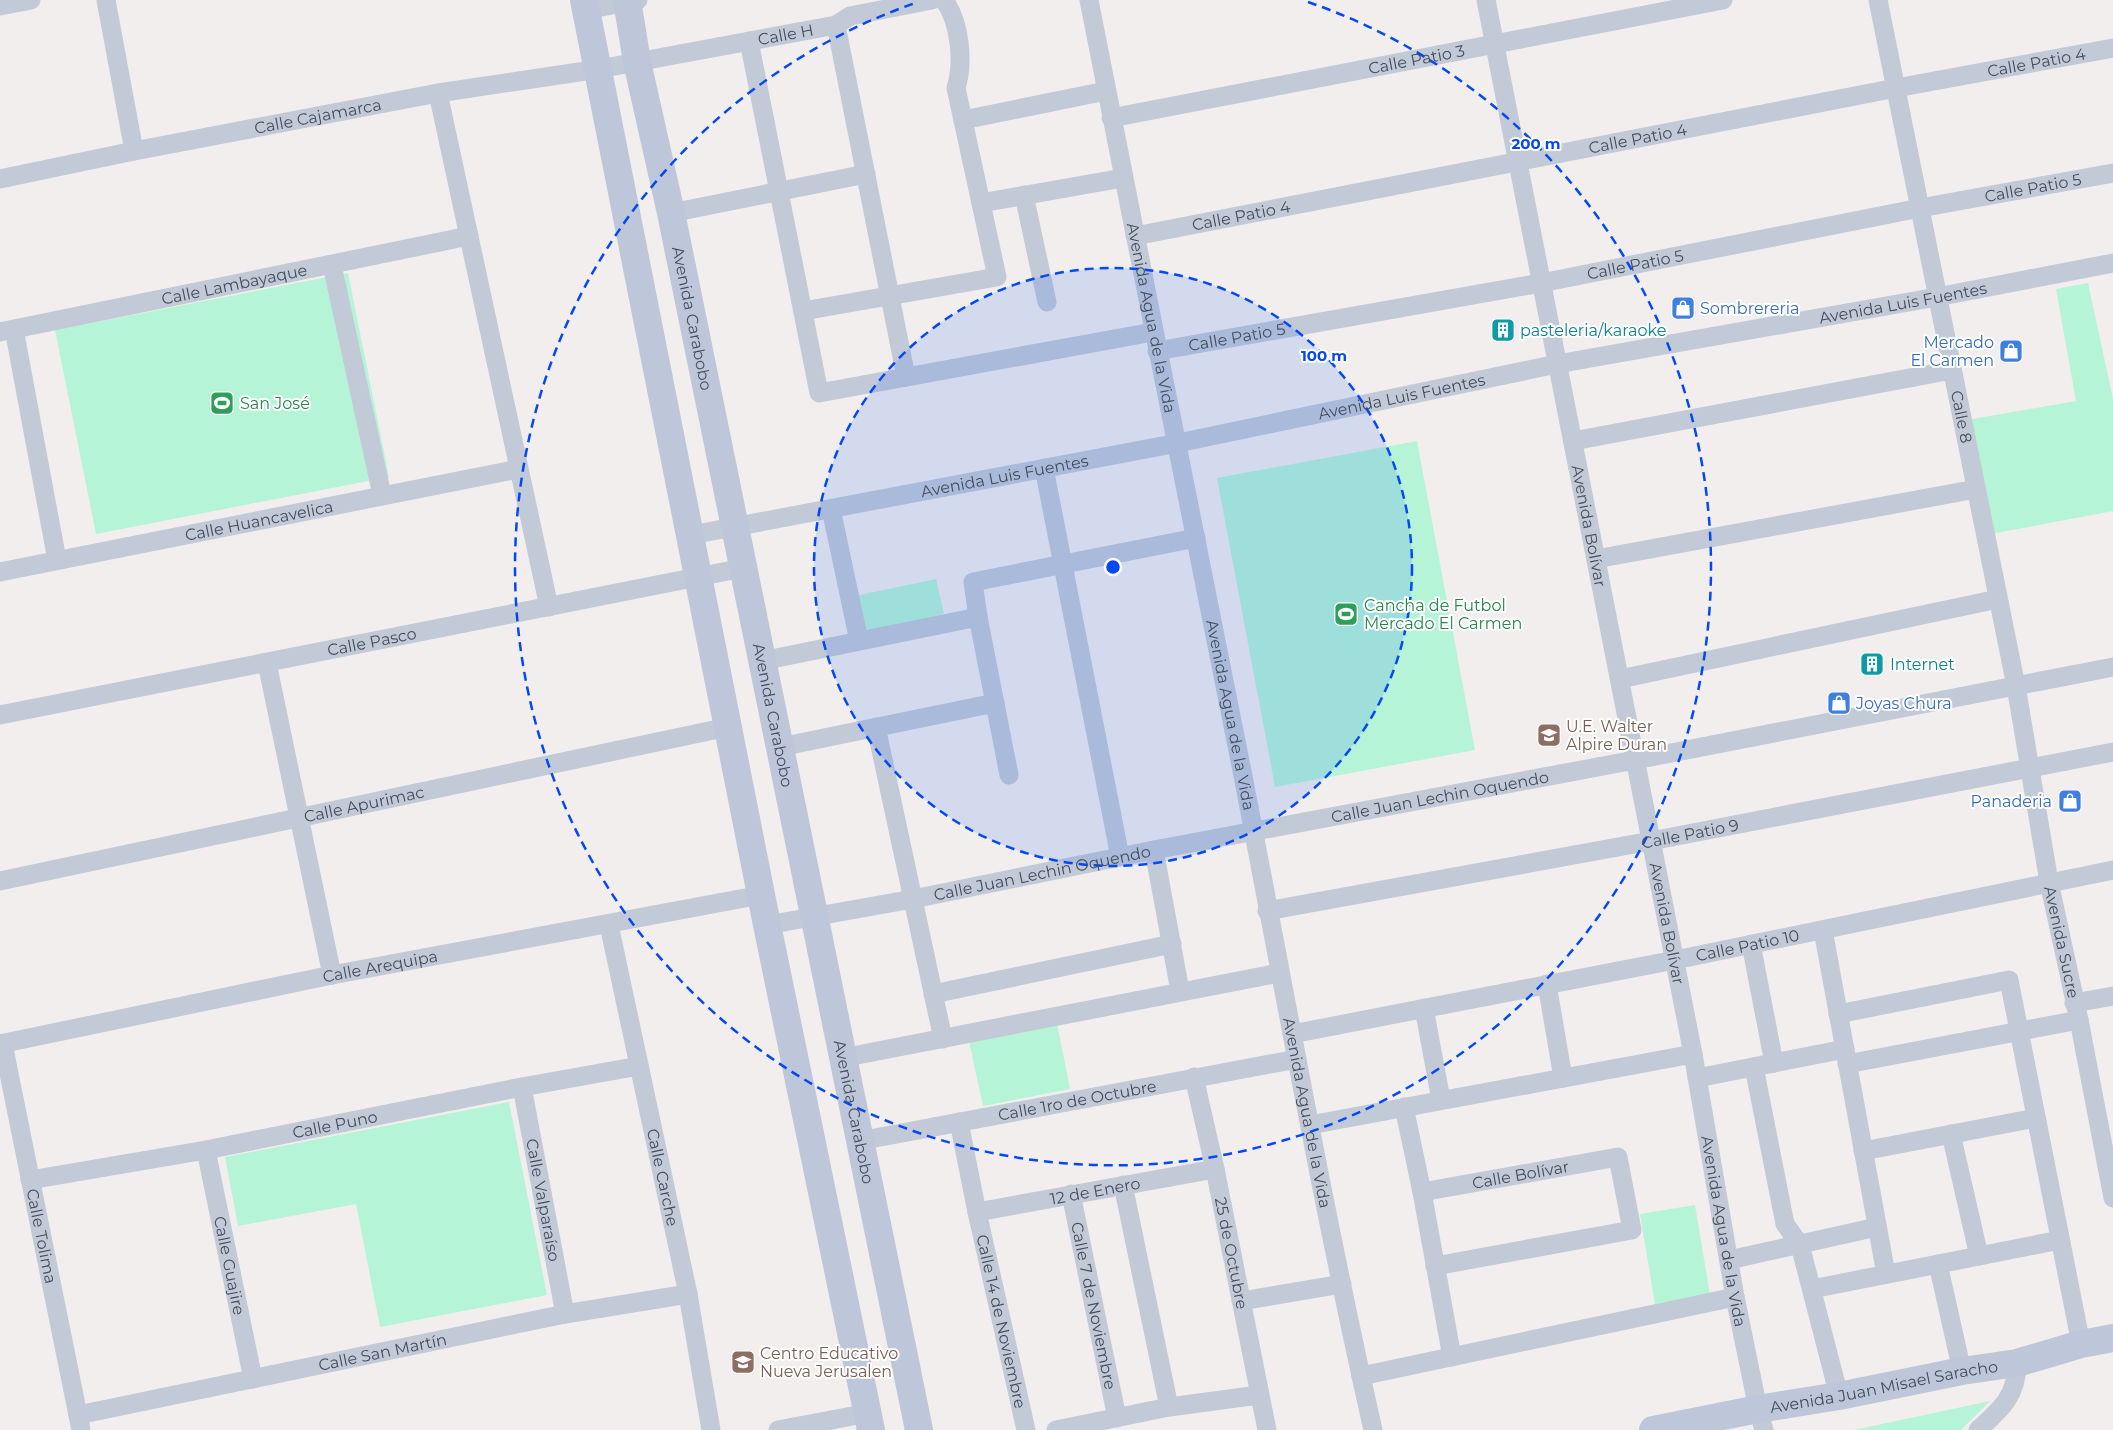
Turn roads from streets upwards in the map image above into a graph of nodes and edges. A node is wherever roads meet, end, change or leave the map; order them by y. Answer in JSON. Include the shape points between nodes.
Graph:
{"nodes":[{"id":1,"x":31,"y":0,"type":"edge"},
{"id":2,"x":106,"y":0,"type":"edge"},
{"id":3,"x":932,"y":0,"type":"edge"},
{"id":4,"x":944,"y":0,"type":"edge"},
{"id":5,"x":1088,"y":0,"type":"edge"},
{"id":6,"x":1486,"y":0,"type":"edge"},
{"id":7,"x":1723,"y":0,"type":"edge"},
{"id":8,"x":1878,"y":0,"type":"edge"},
{"id":9,"x":631,"y":1,"type":"edge"},
{"id":10,"x":585,"y":5,"type":"edge"},
{"id":11,"x":0,"y":6,"type":"edge"},
{"id":12,"x":844,"y":14,"type":"edge"},
{"id":13,"x":749,"y":41,"type":"junction"},
{"id":14,"x":1494,"y":45,"type":"junction"},
{"id":15,"x":2113,"y":48,"type":"edge"},
{"id":16,"x":637,"y":62,"type":"junction"},
{"id":17,"x":599,"y":69,"type":"junction"},
{"id":18,"x":1896,"y":88,"type":"junction"},
{"id":19,"x":1106,"y":91,"type":"junction"},
{"id":20,"x":438,"y":93,"type":"junction"},
{"id":21,"x":1111,"y":118,"type":"junction"},
{"id":22,"x":963,"y":120,"type":"junction"},
{"id":23,"x":134,"y":151,"type":"junction"},
{"id":24,"x":1517,"y":163,"type":"junction"},
{"id":25,"x":2113,"y":173,"type":"edge"},
{"id":26,"x":866,"y":174,"type":"junction"},
{"id":27,"x":1123,"y":178,"type":"junction"},
{"id":28,"x":0,"y":179,"type":"edge"},
{"id":29,"x":779,"y":192,"type":"junction"},
{"id":30,"x":1024,"y":195,"type":"junction"},
{"id":31,"x":982,"y":203,"type":"junction"},
{"id":32,"x":1920,"y":208,"type":"junction"},
{"id":33,"x":670,"y":213,"type":"junction"},
{"id":34,"x":469,"y":236,"type":"junction"},
{"id":35,"x":1135,"y":236,"type":"junction"},
{"id":36,"x":2113,"y":263,"type":"edge"},
{"id":37,"x":332,"y":266,"type":"junction"},
{"id":38,"x":1541,"y":282,"type":"junction"},
{"id":39,"x":891,"y":295,"type":"junction"},
{"id":40,"x":1937,"y":297,"type":"junction"},
{"id":41,"x":1047,"y":302,"type":"dead end"},
{"id":42,"x":803,"y":311,"type":"junction"},
{"id":43,"x":7,"y":331,"type":"edge"},
{"id":44,"x":1153,"y":332,"type":"junction"},
{"id":45,"x":1157,"y":352,"type":"junction"},
{"id":46,"x":1557,"y":364,"type":"junction"},
{"id":47,"x":1952,"y":370,"type":"junction"},
{"id":48,"x":906,"y":377,"type":"junction"},
{"id":49,"x":1573,"y":441,"type":"junction"},
{"id":50,"x":1178,"y":443,"type":"junction"},
{"id":51,"x":518,"y":468,"type":"junction"},
{"id":52,"x":1044,"y":468,"type":"junction"},
{"id":53,"x":1976,"y":489,"type":"junction"},
{"id":54,"x":382,"y":495,"type":"junction"},
{"id":55,"x":831,"y":509,"type":"junction"},
{"id":56,"x":735,"y":527,"type":"junction"},
{"id":57,"x":691,"y":535,"type":"junction"},
{"id":58,"x":1196,"y":538,"type":"junction"},
{"id":59,"x":1596,"y":559,"type":"junction"},
{"id":60,"x":57,"y":560,"type":"junction"},
{"id":61,"x":1063,"y":564,"type":"junction"},
{"id":62,"x":743,"y":568,"type":"junction"},
{"id":63,"x":0,"y":572,"type":"edge"},
{"id":64,"x":699,"y":577,"type":"junction"},
{"id":65,"x":1998,"y":599,"type":"junction"},
{"id":66,"x":548,"y":607,"type":"junction"},
{"id":67,"x":978,"y":618,"type":"junction"},
{"id":68,"x":859,"y":641,"type":"junction"},
{"id":69,"x":762,"y":661,"type":"junction"},
{"id":70,"x":268,"y":662,"type":"junction"},
{"id":71,"x":2113,"y":667,"type":"edge"},
{"id":72,"x":1620,"y":679,"type":"junction"},
{"id":73,"x":2016,"y":686,"type":"junction"},
{"id":74,"x":995,"y":704,"type":"junction"},
{"id":75,"x":0,"y":715,"type":"edge"},
{"id":76,"x":728,"y":727,"type":"junction"},
{"id":77,"x":876,"y":727,"type":"junction"},
{"id":78,"x":780,"y":746,"type":"junction"},
{"id":79,"x":2113,"y":752,"type":"edge"},
{"id":80,"x":1635,"y":760,"type":"junction"},
{"id":81,"x":2030,"y":767,"type":"junction"},
{"id":82,"x":1009,"y":775,"type":"dead end"},
{"id":83,"x":300,"y":818,"type":"junction"},
{"id":84,"x":1254,"y":832,"type":"junction"},
{"id":85,"x":1651,"y":841,"type":"junction"},
{"id":86,"x":1154,"y":850,"type":"junction"},
{"id":87,"x":1120,"y":857,"type":"junction"},
{"id":88,"x":2113,"y":870,"type":"edge"},
{"id":89,"x":0,"y":882,"type":"edge"},
{"id":90,"x":2049,"y":882,"type":"junction"},
{"id":91,"x":762,"y":895,"type":"junction"},
{"id":92,"x":913,"y":899,"type":"junction"},
{"id":93,"x":1267,"y":911,"type":"junction"},
{"id":94,"x":813,"y":917,"type":"junction"},
{"id":95,"x":608,"y":925,"type":"junction"},
{"id":96,"x":767,"y":925,"type":"junction"},
{"id":97,"x":1822,"y":930,"type":"junction"},
{"id":98,"x":1172,"y":944,"type":"junction"},
{"id":99,"x":1751,"y":944,"type":"junction"},
{"id":100,"x":1675,"y":960,"type":"junction"},
{"id":101,"x":1280,"y":973,"type":"junction"},
{"id":102,"x":332,"y":976,"type":"junction"},
{"id":103,"x":1547,"y":984,"type":"junction"},
{"id":104,"x":1180,"y":991,"type":"junction"},
{"id":105,"x":933,"y":994,"type":"junction"},
{"id":106,"x":2113,"y":996,"type":"edge"},
{"id":107,"x":1424,"y":1008,"type":"junction"},
{"id":108,"x":2077,"y":1012,"type":"junction"},
{"id":109,"x":1838,"y":1014,"type":"junction"},
{"id":110,"x":2019,"y":1032,"type":"junction"},
{"id":111,"x":1292,"y":1034,"type":"junction"},
{"id":112,"x":943,"y":1039,"type":"junction"},
{"id":113,"x":2,"y":1044,"type":"edge"},
{"id":114,"x":1693,"y":1054,"type":"junction"},
{"id":115,"x":1846,"y":1057,"type":"junction"},
{"id":116,"x":842,"y":1058,"type":"junction"},
{"id":117,"x":1297,"y":1059,"type":"junction"},
{"id":118,"x":1774,"y":1063,"type":"junction"},
{"id":119,"x":639,"y":1066,"type":"junction"},
{"id":120,"x":1754,"y":1067,"type":"junction"},
{"id":121,"x":1194,"y":1077,"type":"junction"},
{"id":122,"x":1563,"y":1078,"type":"junction"},
{"id":123,"x":1698,"y":1078,"type":"junction"},
{"id":124,"x":522,"y":1087,"type":"junction"},
{"id":125,"x":1441,"y":1100,"type":"junction"},
{"id":126,"x":1404,"y":1107,"type":"junction"},
{"id":127,"x":2036,"y":1118,"type":"junction"},
{"id":128,"x":2106,"y":1119,"type":"edge"},
{"id":129,"x":959,"y":1122,"type":"junction"},
{"id":130,"x":1310,"y":1124,"type":"junction"},
{"id":131,"x":1951,"y":1134,"type":"junction"},
{"id":132,"x":860,"y":1141,"type":"junction"},
{"id":133,"x":206,"y":1150,"type":"junction"},
{"id":134,"x":1863,"y":1151,"type":"junction"},
{"id":135,"x":1215,"y":1169,"type":"junction"},
{"id":136,"x":30,"y":1180,"type":"junction"},
{"id":137,"x":1122,"y":1185,"type":"junction"},
{"id":138,"x":1422,"y":1192,"type":"junction"},
{"id":139,"x":1072,"y":1194,"type":"junction"},
{"id":140,"x":2113,"y":1198,"type":"edge"},
{"id":141,"x":976,"y":1212,"type":"junction"},
{"id":142,"x":1877,"y":1226,"type":"junction"},
{"id":143,"x":2060,"y":1240,"type":"junction"},
{"id":144,"x":1800,"y":1245,"type":"junction"},
{"id":145,"x":1979,"y":1256,"type":"junction"},
{"id":146,"x":1729,"y":1260,"type":"junction"},
{"id":147,"x":1938,"y":1264,"type":"junction"},
{"id":148,"x":1435,"y":1266,"type":"junction"},
{"id":149,"x":1886,"y":1274,"type":"junction"},
{"id":150,"x":1342,"y":1284,"type":"junction"},
{"id":151,"x":1812,"y":1289,"type":"junction"},
{"id":152,"x":688,"y":1294,"type":"junction"},
{"id":153,"x":1735,"y":1297,"type":"junction"},
{"id":154,"x":1241,"y":1302,"type":"junction"},
{"id":155,"x":565,"y":1314,"type":"junction"},
{"id":156,"x":2113,"y":1338,"type":"edge"},
{"id":157,"x":2081,"y":1344,"type":"junction"},
{"id":158,"x":1452,"y":1357,"type":"junction"},
{"id":159,"x":2017,"y":1363,"type":"junction"},
{"id":160,"x":1962,"y":1371,"type":"junction"},
{"id":161,"x":1361,"y":1376,"type":"junction"},
{"id":162,"x":253,"y":1379,"type":"junction"},
{"id":163,"x":1259,"y":1395,"type":"junction"},
{"id":164,"x":1839,"y":1396,"type":"junction"},
{"id":165,"x":1169,"y":1407,"type":"junction"},
{"id":166,"x":1117,"y":1418,"type":"junction"},
{"id":167,"x":1761,"y":1419,"type":"edge"},
{"id":168,"x":869,"y":1421,"type":"edge"},
{"id":169,"x":79,"y":1423,"type":"edge"},
{"id":170,"x":711,"y":1430,"type":"edge"},
{"id":171,"x":778,"y":1430,"type":"edge"},
{"id":172,"x":919,"y":1430,"type":"edge"},
{"id":173,"x":1026,"y":1430,"type":"edge"},
{"id":174,"x":1056,"y":1430,"type":"edge"},
{"id":175,"x":1267,"y":1430,"type":"edge"},
{"id":176,"x":1373,"y":1430,"type":"edge"},
{"id":177,"x":1653,"y":1430,"type":"edge"},
{"id":178,"x":1978,"y":1430,"type":"edge"}],
"edges":[{"from":1,"to":11,"type":"street"},
{"from":2,"to":23,"type":"street"},
{"from":3,"to":12,"type":"street","name":"Calle H"},
{"from":4,"to":22,"type":"street","via":[[957,36],[960,66],[956,88]]},
{"from":5,"to":19,"type":"street","name":"Avenida Agua de la Vida"},
{"from":6,"to":14,"type":"street","name":"Avenida Bolívar"},
{"from":7,"to":14,"type":"street","name":"Calle Patio 3"},
{"from":8,"to":18,"type":"street","name":"Calle 8"},
{"from":9,"to":10,"type":"street"},
{"from":9,"to":16,"type":"street","name":"Avenida Carabobo"},
{"from":10,"to":17,"type":"street"},
{"from":12,"to":13,"type":"street","name":"Calle H"},
{"from":12,"to":26,"type":"street"},
{"from":13,"to":16,"type":"street","name":"Calle H"},
{"from":13,"to":29,"type":"street"},
{"from":14,"to":21,"type":"street","name":"Calle Patio 3"},
{"from":14,"to":24,"type":"street","name":"Avenida Bolívar"},
{"from":15,"to":18,"type":"street","name":"Calle Patio 4"},
{"from":16,"to":17,"type":"street","name":"Calle Cajamarca"},
{"from":16,"to":33,"type":"street","name":"Avenida Carabobo"},
{"from":17,"to":20,"type":"street","name":"Calle Cajamarca"},
{"from":17,"to":57,"type":"street"},
{"from":18,"to":24,"type":"street","name":"Calle Patio 4"},
{"from":18,"to":32,"type":"street","name":"Calle 8"},
{"from":19,"to":21,"type":"street","name":"Avenida Agua de la Vida"},
{"from":19,"to":22,"type":"street"},
{"from":20,"to":23,"type":"street","name":"Calle Cajamarca"},
{"from":20,"to":34,"type":"street"},
{"from":21,"to":27,"type":"street","name":"Avenida Agua de la Vida"},
{"from":22,"to":31,"type":"street"},
{"from":23,"to":28,"type":"street","name":"Calle Cajamarca"},
{"from":24,"to":35,"type":"street","name":"Calle Patio 4"},
{"from":24,"to":38,"type":"street","name":"Avenida Bolívar"},
{"from":25,"to":32,"type":"street","name":"Calle Patio 5"},
{"from":26,"to":29,"type":"street"},
{"from":26,"to":39,"type":"street"},
{"from":27,"to":30,"type":"street"},
{"from":27,"to":35,"type":"street","name":"Avenida Agua de la Vida"},
{"from":29,"to":33,"type":"street"},
{"from":29,"to":42,"type":"street"},
{"from":30,"to":31,"type":"street"},
{"from":30,"to":41,"type":"street"},
{"from":31,"to":39,"type":"street","via":[[997,277]]},
{"from":32,"to":38,"type":"street","name":"Calle Patio 5"},
{"from":32,"to":40,"type":"street","name":"Calle 8"},
{"from":33,"to":56,"type":"street","name":"Avenida Carabobo"},
{"from":34,"to":37,"type":"street","name":"Calle Lambayaque"},
{"from":34,"to":51,"type":"street"},
{"from":35,"to":44,"type":"street","name":"Avenida Agua de la Vida"},
{"from":36,"to":40,"type":"street","name":"Avenida Luis Fuentes"},
{"from":37,"to":43,"type":"street","name":"Calle Lambayaque"},
{"from":37,"to":54,"type":"street"},
{"from":38,"to":45,"type":"street","name":"Calle Patio 5"},
{"from":38,"to":46,"type":"street","name":"Avenida Bolívar"},
{"from":39,"to":42,"type":"street"},
{"from":39,"to":48,"type":"street"},
{"from":40,"to":46,"type":"street","name":"Avenida Luis Fuentes"},
{"from":40,"to":47,"type":"street","name":"Calle 8"},
{"from":42,"to":48,"type":"street","via":[[819,393]]},
{"from":43,"to":60,"type":"street"},
{"from":44,"to":45,"type":"street","name":"Avenida Agua de la Vida"},
{"from":44,"to":48,"type":"street"},
{"from":45,"to":50,"type":"street","name":"Avenida Agua de la Vida"},
{"from":46,"to":49,"type":"street","name":"Avenida Bolívar"},
{"from":46,"to":50,"type":"street","name":"Avenida Luis Fuentes"},
{"from":47,"to":49,"type":"street"},
{"from":47,"to":53,"type":"street","name":"Calle 8"},
{"from":49,"to":59,"type":"street","name":"Avenida Bolívar"},
{"from":50,"to":52,"type":"street","name":"Avenida Luis Fuentes"},
{"from":50,"to":58,"type":"street","name":"Avenida Agua de la Vida"},
{"from":51,"to":54,"type":"street","name":"Calle Huancavelica"},
{"from":51,"to":66,"type":"street"},
{"from":52,"to":55,"type":"street","name":"Avenida Luis Fuentes"},
{"from":52,"to":61,"type":"street"},
{"from":53,"to":59,"type":"street"},
{"from":53,"to":65,"type":"street","name":"Calle 8"},
{"from":54,"to":60,"type":"street","name":"Calle Huancavelica"},
{"from":55,"to":56,"type":"street","name":"Avenida Luis Fuentes"},
{"from":55,"to":68,"type":"street"},
{"from":56,"to":57,"type":"street","name":"Avenida Luis Fuentes"},
{"from":56,"to":62,"type":"street","name":"Avenida Carabobo"},
{"from":57,"to":64,"type":"street"},
{"from":58,"to":61,"type":"street"},
{"from":58,"to":84,"type":"street","name":"Avenida Agua de la Vida"},
{"from":59,"to":72,"type":"street","name":"Avenida Bolívar"},
{"from":60,"to":63,"type":"street","name":"Calle Huancavelica"},
{"from":61,"to":67,"type":"street","via":[[973,582]]},
{"from":61,"to":87,"type":"street"},
{"from":62,"to":64,"type":"street","name":"Calle Pasco"},
{"from":62,"to":69,"type":"street","name":"Avenida Carabobo"},
{"from":64,"to":66,"type":"street","name":"Calle Pasco"},
{"from":64,"to":76,"type":"street"},
{"from":65,"to":72,"type":"street"},
{"from":65,"to":73,"type":"street","name":"Calle 8"},
{"from":66,"to":70,"type":"street","name":"Calle Pasco"},
{"from":67,"to":68,"type":"street"},
{"from":67,"to":74,"type":"street"},
{"from":68,"to":69,"type":"street"},
{"from":69,"to":78,"type":"street","name":"Avenida Carabobo"},
{"from":70,"to":75,"type":"street","name":"Calle Pasco"},
{"from":70,"to":83,"type":"street"},
{"from":71,"to":73,"type":"street","name":"Calle Juan Lechin Oquendo"},
{"from":72,"to":80,"type":"street","name":"Avenida Bolívar"},
{"from":73,"to":80,"type":"street","name":"Calle Juan Lechin Oquendo"},
{"from":73,"to":81,"type":"street","name":"Avenida Sucre"},
{"from":74,"to":77,"type":"street"},
{"from":74,"to":82,"type":"street"},
{"from":76,"to":83,"type":"street","name":"Calle Apurimac"},
{"from":76,"to":91,"type":"street"},
{"from":77,"to":78,"type":"street"},
{"from":77,"to":92,"type":"street"},
{"from":78,"to":94,"type":"street","name":"Avenida Carabobo"},
{"from":79,"to":81,"type":"street","name":"Calle Patio 9"},
{"from":80,"to":84,"type":"street","name":"Calle Juan Lechin Oquendo"},
{"from":80,"to":85,"type":"street","name":"Avenida Bolívar"},
{"from":81,"to":85,"type":"street","name":"Calle Patio 9"},
{"from":81,"to":90,"type":"street","name":"Avenida Sucre"},
{"from":83,"to":89,"type":"street","name":"Calle Apurimac"},
{"from":83,"to":102,"type":"street"},
{"from":84,"to":86,"type":"street","name":"Calle Juan Lechin Oquendo"},
{"from":84,"to":93,"type":"street","name":"Avenida Agua de la Vida"},
{"from":85,"to":93,"type":"street","name":"Calle Patio 9"},
{"from":85,"to":100,"type":"street","name":"Avenida Bolívar"},
{"from":86,"to":87,"type":"street","name":"Calle Juan Lechin Oquendo"},
{"from":86,"to":98,"type":"street"},
{"from":87,"to":92,"type":"street","name":"Calle Juan Lechin Oquendo"},
{"from":88,"to":90,"type":"street","name":"Calle Patio 10"},
{"from":90,"to":97,"type":"street","name":"Calle Patio 10"},
{"from":90,"to":108,"type":"street","name":"Avenida Sucre"},
{"from":91,"to":95,"type":"street","name":"Calle Arequipa"},
{"from":91,"to":96,"type":"street"},
{"from":92,"to":94,"type":"street","name":"Calle Juan Lechin Oquendo"},
{"from":92,"to":105,"type":"street"},
{"from":93,"to":101,"type":"street","name":"Avenida Agua de la Vida"},
{"from":94,"to":96,"type":"street","name":"Calle Juan Lechin Oquendo"},
{"from":94,"to":116,"type":"street","name":"Avenida Carabobo"},
{"from":95,"to":102,"type":"street","name":"Calle Arequipa"},
{"from":95,"to":119,"type":"street","name":"Calle Carche"},
{"from":96,"to":168,"type":"street"},
{"from":97,"to":99,"type":"street","name":"Calle Patio 10"},
{"from":97,"to":109,"type":"street"},
{"from":98,"to":104,"type":"street"},
{"from":98,"to":105,"type":"street"},
{"from":99,"to":100,"type":"street","name":"Calle Patio 10"},
{"from":99,"to":118,"type":"street"},
{"from":100,"to":103,"type":"street","name":"Calle Patio 10"},
{"from":100,"to":114,"type":"street","name":"Avenida Bolívar"},
{"from":101,"to":104,"type":"street"},
{"from":101,"to":111,"type":"street","name":"Avenida Agua de la Vida"},
{"from":102,"to":113,"type":"street","name":"Calle Arequipa"},
{"from":103,"to":107,"type":"street","name":"Calle Patio 10"},
{"from":103,"to":122,"type":"street"},
{"from":104,"to":112,"type":"street"},
{"from":105,"to":112,"type":"street"},
{"from":106,"to":108,"type":"street"},
{"from":107,"to":111,"type":"street","name":"Calle Patio 10"},
{"from":107,"to":125,"type":"street"},
{"from":108,"to":110,"type":"street"},
{"from":108,"to":128,"type":"street","name":"Avenida Sucre"},
{"from":109,"to":110,"type":"street","via":[[2009,980]]},
{"from":109,"to":115,"type":"street"},
{"from":110,"to":115,"type":"street"},
{"from":110,"to":127,"type":"street"},
{"from":111,"to":117,"type":"street","name":"Avenida Agua de la Vida"},
{"from":112,"to":116,"type":"street"},
{"from":113,"to":136,"type":"street","name":"Calle Tolima"},
{"from":114,"to":122,"type":"street"},
{"from":114,"to":123,"type":"street","name":"Avenida Agua de la Vida"},
{"from":115,"to":118,"type":"street"},
{"from":115,"to":134,"type":"street"},
{"from":116,"to":132,"type":"street","name":"Avenida Carabobo"},
{"from":117,"to":121,"type":"street","name":"Calle 1ro de Octubre"},
{"from":117,"to":130,"type":"street","name":"Avenida Agua de la Vida"},
{"from":118,"to":120,"type":"street"},
{"from":119,"to":124,"type":"street","name":"Calle Puno"},
{"from":119,"to":152,"type":"street","name":"Calle Carche"},
{"from":120,"to":123,"type":"street"},
{"from":120,"to":144,"type":"street","via":[[1784,1224]]},
{"from":121,"to":129,"type":"street","name":"Calle 1ro de Octubre"},
{"from":121,"to":135,"type":"street","name":"25 de Octubre"},
{"from":122,"to":125,"type":"street"},
{"from":123,"to":146,"type":"street","name":"Avenida Agua de la Vida"},
{"from":124,"to":133,"type":"street","name":"Calle Puno"},
{"from":124,"to":155,"type":"street","name":"Calle Valparaíso"},
{"from":125,"to":126,"type":"street"},
{"from":126,"to":130,"type":"street"},
{"from":126,"to":138,"type":"street"},
{"from":127,"to":131,"type":"street"},
{"from":127,"to":143,"type":"street"},
{"from":128,"to":140,"type":"street","name":"Avenida Sucre"},
{"from":129,"to":132,"type":"street","name":"Calle 1ro de Octubre"},
{"from":129,"to":141,"type":"street","name":"Calle 14 de Noviembre"},
{"from":130,"to":150,"type":"street","name":"Avenida Agua de la Vida"},
{"from":131,"to":134,"type":"street"},
{"from":131,"to":145,"type":"street"},
{"from":132,"to":172,"type":"street","name":"Avenida Carabobo"},
{"from":133,"to":136,"type":"street","name":"Calle Puno"},
{"from":133,"to":162,"type":"street","name":"Calle Guajire"},
{"from":134,"to":142,"type":"street"},
{"from":135,"to":137,"type":"street","name":"12 de Enero"},
{"from":135,"to":154,"type":"street","name":"25 de Octubre"},
{"from":136,"to":169,"type":"street","name":"Calle Tolima"},
{"from":137,"to":139,"type":"street","name":"12 de Enero"},
{"from":137,"to":165,"type":"street"},
{"from":138,"to":148,"type":"street"},
{"from":138,"to":148,"type":"street","name":"Calle Bolívar","via":[[1618,1157],[1632,1230]]},
{"from":139,"to":141,"type":"street","name":"12 de Enero"},
{"from":139,"to":166,"type":"street","name":"Calle 7 de Noviembre"},
{"from":141,"to":173,"type":"street","name":"Calle 14 de Noviembre"},
{"from":142,"to":144,"type":"street"},
{"from":142,"to":149,"type":"street"},
{"from":143,"to":145,"type":"street"},
{"from":143,"to":157,"type":"street"},
{"from":144,"to":146,"type":"street"},
{"from":144,"to":151,"type":"street"},
{"from":145,"to":147,"type":"street"},
{"from":146,"to":153,"type":"street","name":"Avenida Agua de la Vida"},
{"from":147,"to":149,"type":"street"},
{"from":147,"to":160,"type":"street"},
{"from":148,"to":158,"type":"street"},
{"from":149,"to":151,"type":"street"},
{"from":150,"to":154,"type":"street"},
{"from":150,"to":161,"type":"street","name":"Avenida Agua de la Vida"},
{"from":151,"to":164,"type":"street"},
{"from":152,"to":155,"type":"street","name":"Calle San Martín"},
{"from":152,"to":170,"type":"street","name":"Calle Carche"},
{"from":153,"to":158,"type":"street"},
{"from":153,"to":167,"type":"street","name":"Avenida Agua de la Vida"},
{"from":154,"to":163,"type":"street","name":"25 de Octubre"},
{"from":155,"to":162,"type":"street","name":"Calle San Martín"},
{"from":156,"to":157,"type":"street","name":"Avenida Juan Misael Saracho"},
{"from":157,"to":159,"type":"street","name":"Avenida Juan Misael Saracho"},
{"from":158,"to":161,"type":"street"},
{"from":159,"to":160,"type":"street","name":"Avenida Juan Misael Saracho"},
{"from":159,"to":178,"type":"street","via":[[2011,1394],[1997,1413]]},
{"from":160,"to":164,"type":"street","name":"Avenida Juan Misael Saracho"},
{"from":161,"to":176,"type":"street","name":"Avenida Agua de la Vida"},
{"from":162,"to":169,"type":"street","name":"Calle San Martín"},
{"from":163,"to":165,"type":"street"},
{"from":163,"to":175,"type":"street","name":"25 de Octubre"},
{"from":164,"to":167,"type":"street","name":"Avenida Juan Misael Saracho"},
{"from":165,"to":166,"type":"street"},
{"from":166,"to":174,"type":"street"},
{"from":167,"to":177,"type":"street","name":"Avenida Juan Misael Saracho"},
{"from":168,"to":171,"type":"street"}]}
